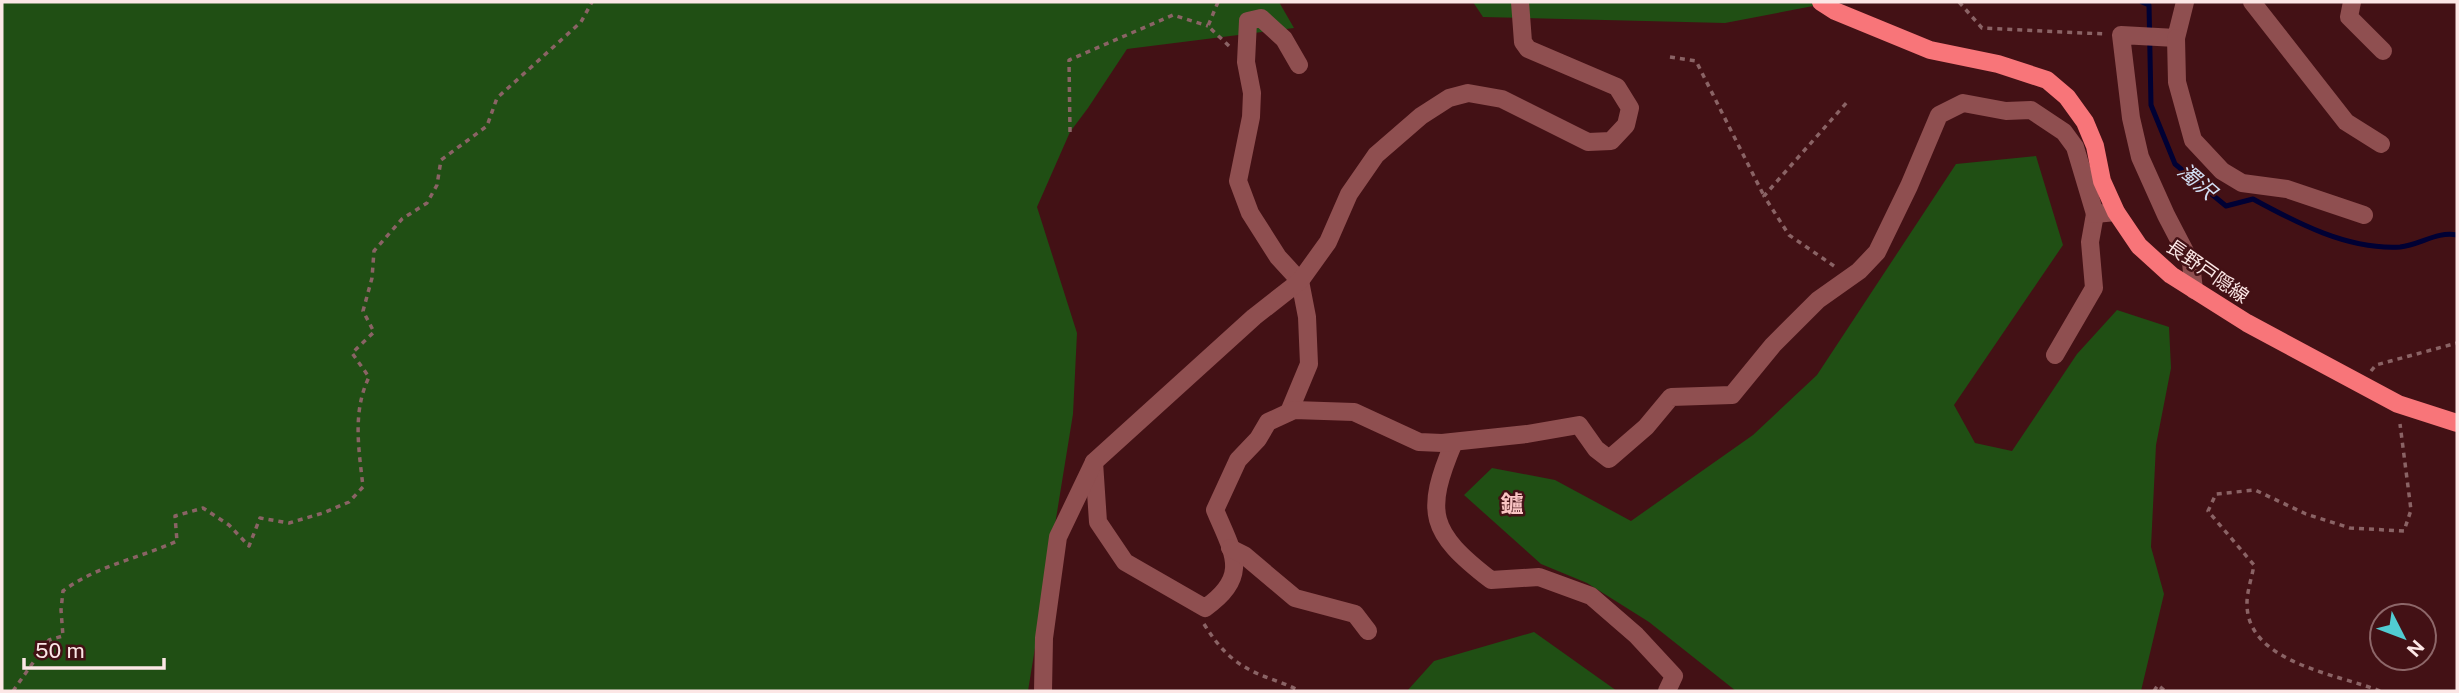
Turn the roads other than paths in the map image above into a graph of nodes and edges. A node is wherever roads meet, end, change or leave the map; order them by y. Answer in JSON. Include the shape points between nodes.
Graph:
{"nodes":[{"id":1,"x":1520,"y":2,"type":"edge"},
{"id":2,"x":1821,"y":2,"type":"edge"},
{"id":3,"x":2185,"y":2,"type":"edge"},
{"id":4,"x":2252,"y":2,"type":"edge"},
{"id":5,"x":2352,"y":2,"type":"edge"},
{"id":6,"x":2169,"y":37,"type":"junction"},
{"id":7,"x":2383,"y":51,"type":"dead end"},
{"id":8,"x":1299,"y":65,"type":"dead end"},
{"id":9,"x":2381,"y":144,"type":"dead end"},
{"id":10,"x":2116,"y":212,"type":"junction"},
{"id":11,"x":2095,"y":214,"type":"junction"},
{"id":12,"x":2364,"y":215,"type":"dead end"},
{"id":13,"x":1300,"y":281,"type":"junction"},
{"id":14,"x":2194,"y":290,"type":"junction"},
{"id":15,"x":2055,"y":355,"type":"dead end"},
{"id":16,"x":1289,"y":412,"type":"junction"},
{"id":17,"x":2457,"y":423,"type":"edge"},
{"id":18,"x":1454,"y":442,"type":"junction"},
{"id":19,"x":1094,"y":462,"type":"junction"},
{"id":20,"x":1230,"y":548,"type":"junction"},
{"id":21,"x":1368,"y":631,"type":"dead end"},
{"id":22,"x":1043,"y":691,"type":"edge"},
{"id":23,"x":1667,"y":691,"type":"edge"}],
"edges":[{"from":1,"to":13,"type":"street","via":[[1523,42],[1528,49],[1617,87],[1630,108],[1626,125],[1611,141],[1588,142],[1502,99],[1468,93],[1449,98],[1376,155],[1349,194],[1328,242]]},
{"from":2,"to":10,"type":"main road","name":"長野戸隠線","via":[[1930,50],[2047,80],[2085,122]]},
{"from":3,"to":6,"type":"street"},
{"from":4,"to":9,"type":"street","via":[[2346,122]]},
{"from":5,"to":7,"type":"street","via":[[2349,17]]},
{"from":6,"to":12,"type":"street","via":[[2193,140],[2222,171],[2242,183],[2287,189]]},
{"from":6,"to":14,"type":"street","via":[[2129,35],[2131,118],[2140,157],[2191,263]]},
{"from":8,"to":13,"type":"street","via":[[1284,39],[1261,18],[1248,21],[1251,117],[1238,181],[1250,213],[1278,257]]},
{"from":10,"to":11,"type":"street"},
{"from":10,"to":14,"type":"main road","name":"長野戸隠線","via":[[2139,246]]},
{"from":11,"to":15,"type":"street","via":[[2090,242],[2094,288]]},
{"from":11,"to":18,"type":"street","via":[[2075,147],[2064,132],[2031,110],[2006,111],[1963,103],[1939,115],[1877,252],[1818,300],[1732,395],[1671,397],[1646,427],[1609,459],[1595,449],[1579,425]]},
{"from":13,"to":16,"type":"street","via":[[1309,364]]},
{"from":13,"to":19,"type":"street"},
{"from":14,"to":17,"type":"main road","name":"長野戸隠線","via":[[2398,404]]},
{"from":16,"to":18,"type":"street","via":[[1354,412],[1419,442]]},
{"from":16,"to":20,"type":"street","via":[[1268,422],[1238,460],[1214,510]]},
{"from":18,"to":23,"type":"street","via":[[1436,490],[1435,508],[1449,541],[1491,580],[1539,577],[1591,596],[1674,676]]},
{"from":19,"to":20,"type":"street","via":[[1098,522],[1125,562],[1205,608],[1223,596],[1234,576]]},
{"from":19,"to":22,"type":"street","via":[[1058,537],[1044,638]]},
{"from":20,"to":21,"type":"street","via":[[1295,598],[1355,614]]}]}
